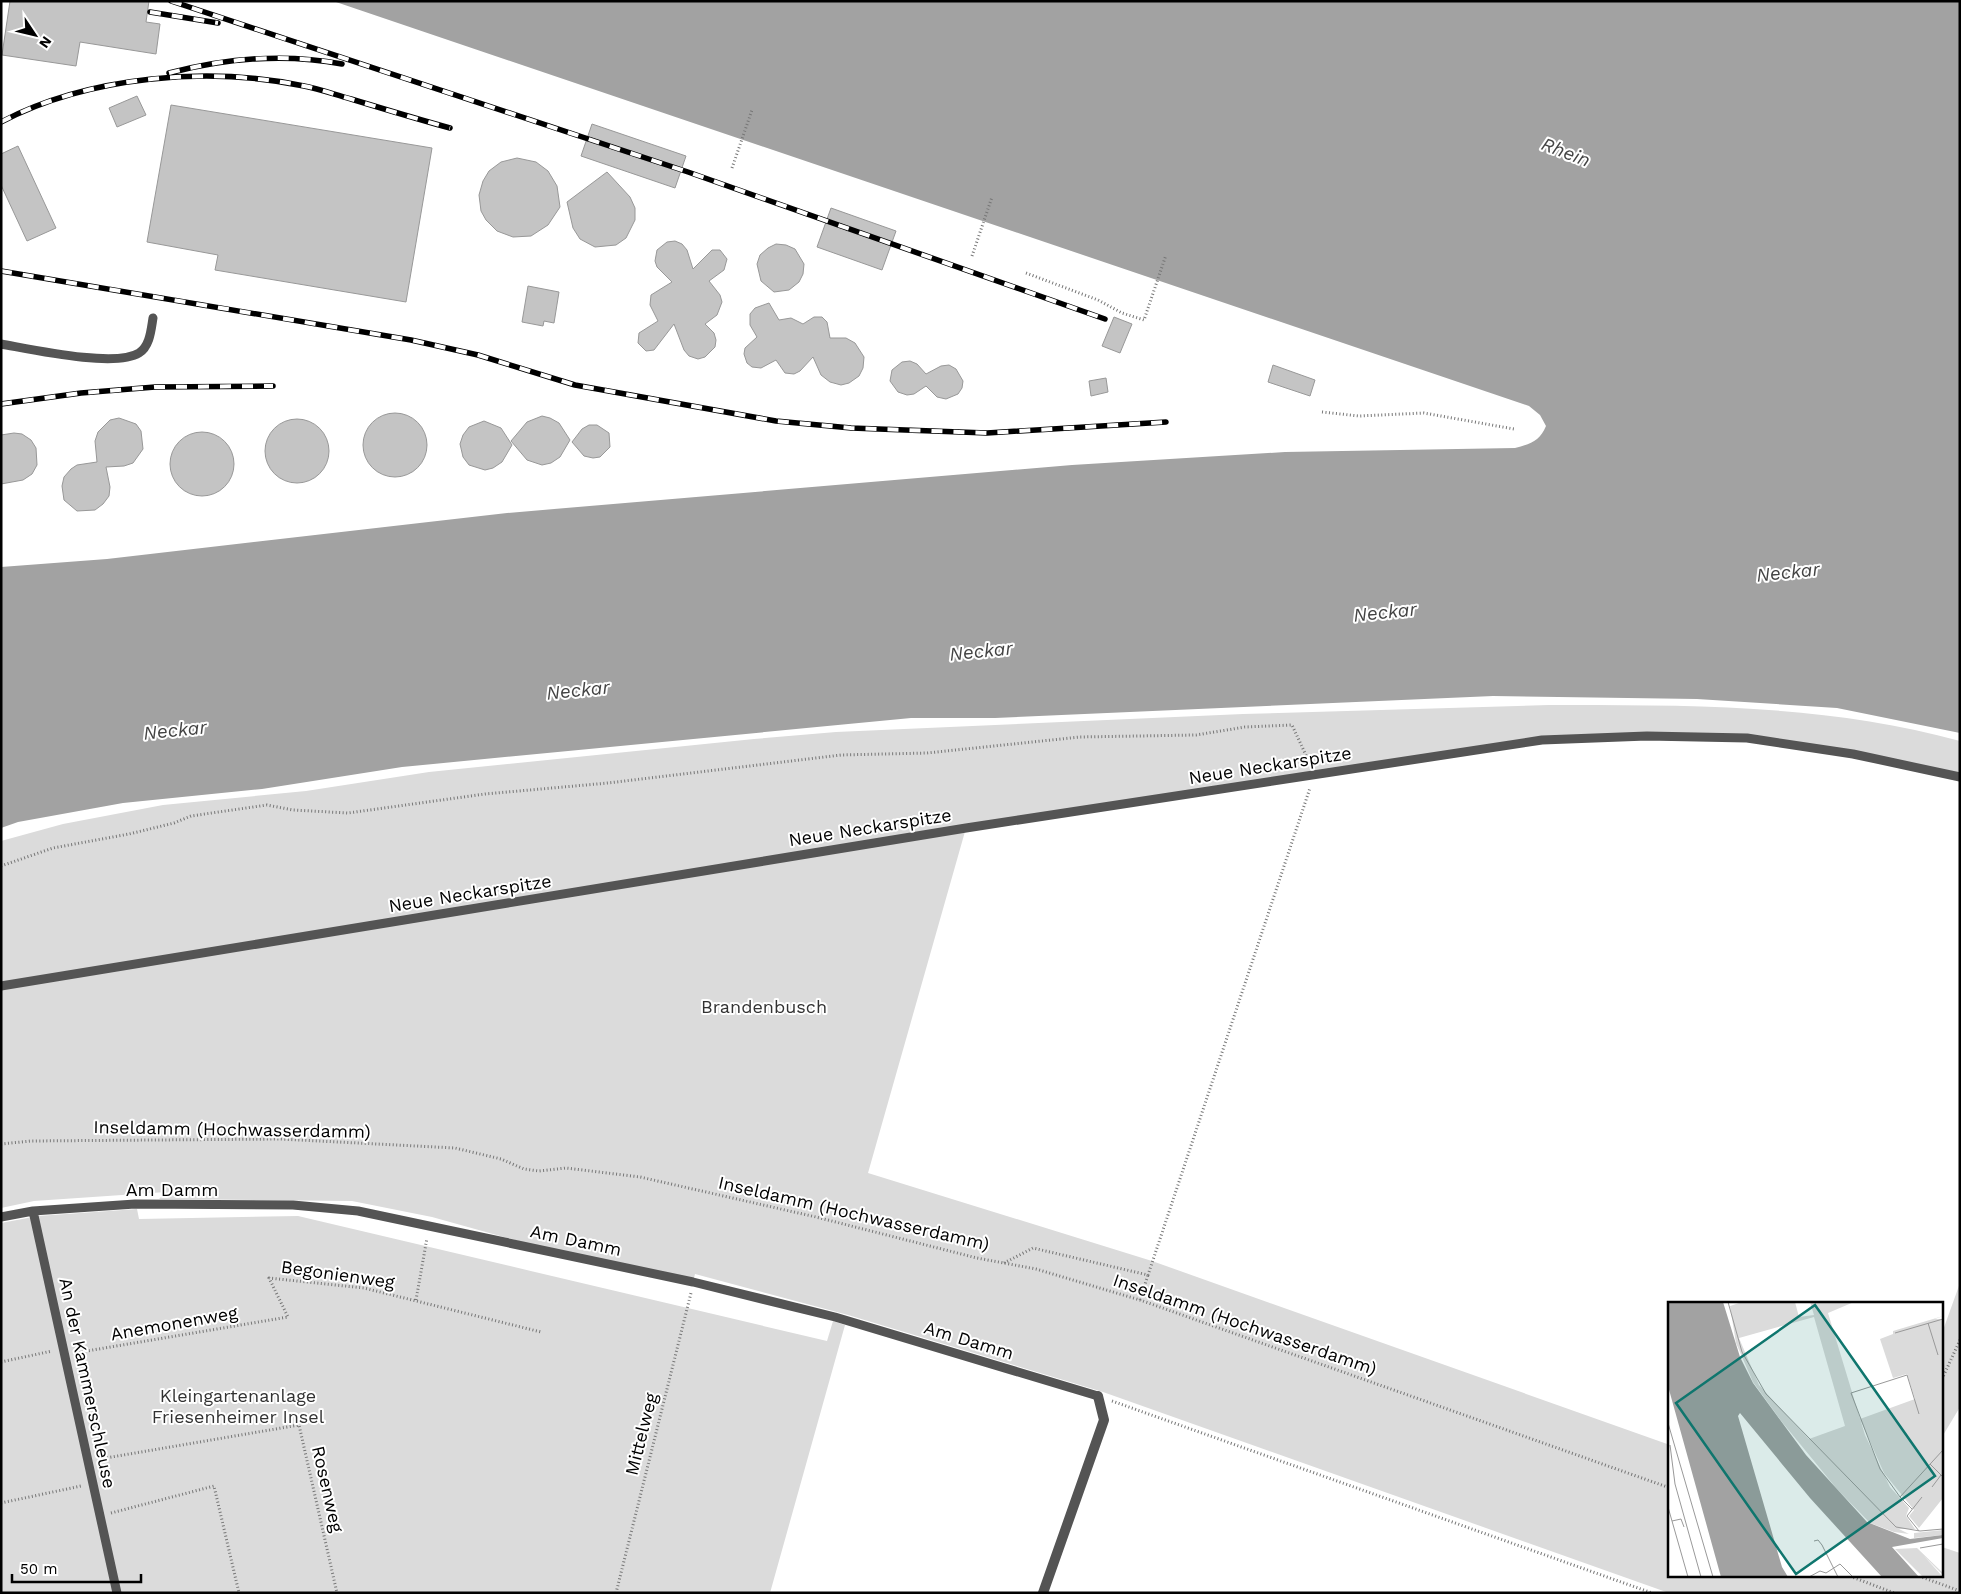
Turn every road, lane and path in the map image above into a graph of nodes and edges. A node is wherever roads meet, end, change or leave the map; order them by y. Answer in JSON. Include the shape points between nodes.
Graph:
{"nodes":[{"id":1,"x":752,"y":110,"type":"dead end"},
{"id":2,"x":732,"y":168,"type":"dead end"},
{"id":3,"x":992,"y":197,"type":"dead end"},
{"id":4,"x":1166,"y":255,"type":"dead end"},
{"id":5,"x":972,"y":256,"type":"dead end"},
{"id":6,"x":1026,"y":273,"type":"dead end"},
{"id":7,"x":153,"y":318,"type":"dead end"},
{"id":8,"x":1,"y":344,"type":"edge"},
{"id":9,"x":1322,"y":412,"type":"dead end"},
{"id":10,"x":1514,"y":429,"type":"dead end"},
{"id":11,"x":1315,"y":774,"type":"junction"},
{"id":12,"x":1960,"y":777,"type":"edge"},
{"id":13,"x":1,"y":866,"type":"edge"},
{"id":14,"x":1,"y":986,"type":"edge"},
{"id":15,"x":1,"y":1144,"type":"edge"},
{"id":16,"x":33,"y":1211,"type":"junction"},
{"id":17,"x":1,"y":1217,"type":"edge"},
{"id":18,"x":430,"y":1225,"type":"junction"},
{"id":19,"x":1004,"y":1263,"type":"junction"},
{"id":20,"x":1148,"y":1275,"type":"junction"},
{"id":21,"x":693,"y":1282,"type":"junction"},
{"id":22,"x":416,"y":1300,"type":"junction"},
{"id":23,"x":1140,"y":1300,"type":"junction"},
{"id":24,"x":288,"y":1317,"type":"joint"},
{"id":25,"x":541,"y":1332,"type":"dead end"},
{"id":26,"x":1960,"y":1340,"type":"edge"},
{"id":27,"x":64,"y":1352,"type":"junction"},
{"id":28,"x":1,"y":1362,"type":"edge"},
{"id":29,"x":1944,"y":1375,"type":"edge"},
{"id":30,"x":1098,"y":1396,"type":"junction"},
{"id":31,"x":88,"y":1461,"type":"junction"},
{"id":32,"x":93,"y":1484,"type":"junction"},
{"id":33,"x":1668,"y":1487,"type":"edge"},
{"id":34,"x":1,"y":1503,"type":"edge"},
{"id":35,"x":100,"y":1516,"type":"junction"},
{"id":36,"x":1850,"y":1576,"type":"edge"},
{"id":37,"x":1919,"y":1576,"type":"edge"},
{"id":38,"x":1960,"y":1591,"type":"edge"},
{"id":39,"x":117,"y":1593,"type":"edge"},
{"id":40,"x":239,"y":1593,"type":"edge"},
{"id":41,"x":338,"y":1593,"type":"edge"},
{"id":42,"x":616,"y":1593,"type":"edge"},
{"id":43,"x":1043,"y":1593,"type":"edge"},
{"id":44,"x":1652,"y":1593,"type":"edge"},
{"id":45,"x":1894,"y":1593,"type":"edge"}],
"edges":[{"from":1,"to":2,"type":"path"},
{"from":3,"to":5,"type":"path"},
{"from":4,"to":6,"type":"path","via":[[1144,320]]},
{"from":7,"to":8,"type":"lane","via":[[148,342],[139,353],[121,357],[84,357]]},
{"from":9,"to":10,"type":"path","via":[[1359,416],[1424,413]]},
{"from":11,"to":12,"type":"lane","name":"Neue Neckarspitze","via":[[1542,740],[1647,736],[1747,738],[1853,754]]},
{"from":11,"to":13,"type":"path","via":[[1292,725],[1245,727],[1196,735],[1080,738],[927,753],[841,755],[348,812],[293,810],[267,805],[192,816],[128,834],[53,848]]},
{"from":11,"to":14,"type":"lane","name":"Neue Neckarspitze"},
{"from":11,"to":20,"type":"path"},
{"from":15,"to":19,"type":"path","name":"Inseldamm (Hochwasserdamm)","via":[[280,1139],[455,1148],[501,1159],[524,1169],[566,1168],[640,1177]]},
{"from":16,"to":17,"type":"lane"},
{"from":16,"to":18,"type":"lane","name":"Am Damm","via":[[135,1204],[293,1205],[358,1211]]},
{"from":16,"to":27,"type":"lane","name":"An der Kammerschleuse"},
{"from":18,"to":21,"type":"lane","name":"Am Damm"},
{"from":18,"to":22,"type":"path","name":"Begonienweg"},
{"from":19,"to":20,"type":"path","via":[[1033,1248]]},
{"from":19,"to":23,"type":"path","name":"Inseldamm (Hochwasserdamm)","via":[[1036,1268]]},
{"from":20,"to":23,"type":"path"},
{"from":21,"to":30,"type":"lane","name":"Am Damm","via":[[835,1317]]},
{"from":21,"to":42,"type":"path","name":"Mittelweg"},
{"from":22,"to":24,"type":"path","name":"Begonienweg","via":[[359,1287],[269,1278]]},
{"from":22,"to":25,"type":"path","name":"Begonienweg"},
{"from":23,"to":33,"type":"path","name":"Inseldamm (Hochwasserdamm)"},
{"from":24,"to":27,"type":"path","name":"Anemonenweg"},
{"from":26,"to":29,"type":"path"},
{"from":27,"to":28,"type":"path","name":"Anemonenweg"},
{"from":27,"to":31,"type":"lane","name":"An der Kammerschleuse"},
{"from":30,"to":43,"type":"street","via":[[1104,1420]]},
{"from":30,"to":44,"type":"path"},
{"from":31,"to":32,"type":"lane","name":"An der Kammerschleuse"},
{"from":31,"to":41,"type":"path","name":"Rosenweg","via":[[299,1425]]},
{"from":32,"to":34,"type":"path"},
{"from":32,"to":35,"type":"lane","name":"An der Kammerschleuse"},
{"from":35,"to":39,"type":"lane","name":"An der Kammerschleuse"},
{"from":35,"to":40,"type":"path","via":[[214,1486]]},
{"from":36,"to":45,"type":"path"},
{"from":37,"to":38,"type":"path"}]}
